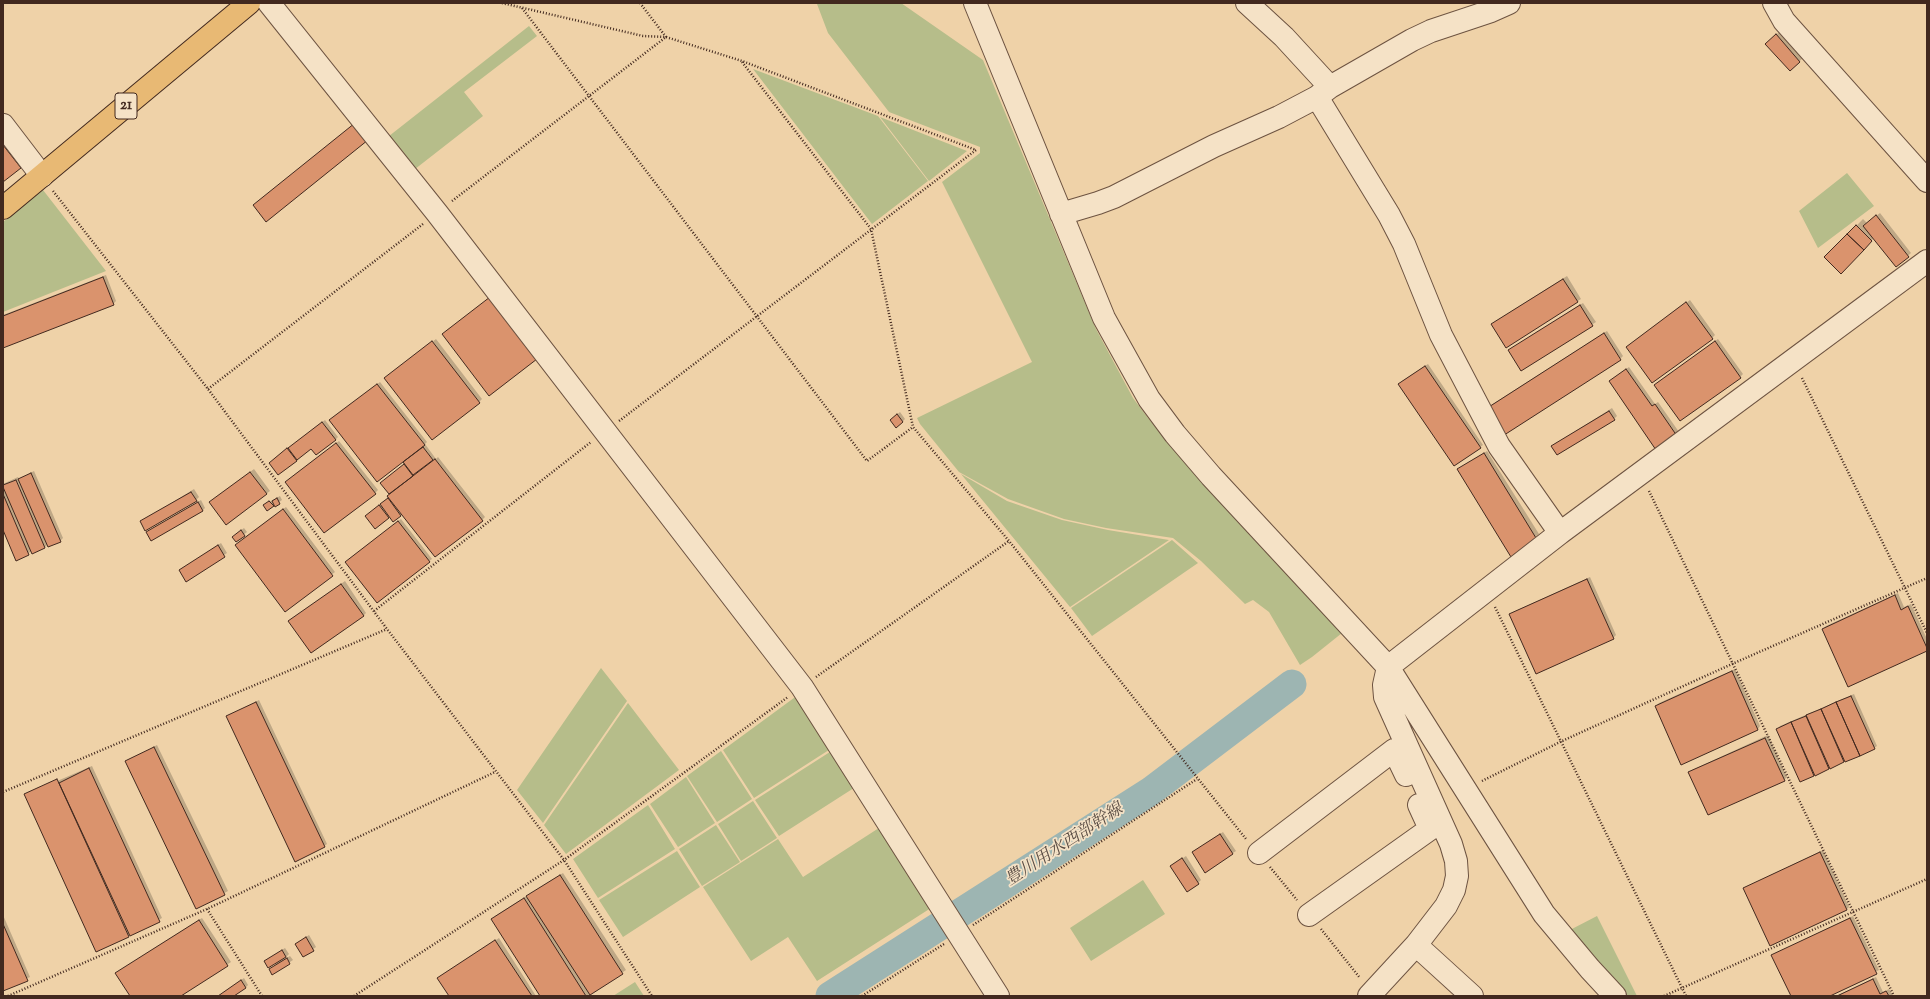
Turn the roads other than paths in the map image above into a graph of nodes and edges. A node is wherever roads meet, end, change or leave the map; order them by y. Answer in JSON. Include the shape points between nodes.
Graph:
{"nodes":[{"id":1,"x":249,"y":3,"type":"edge"},
{"id":2,"x":269,"y":3,"type":"edge"},
{"id":3,"x":975,"y":3,"type":"edge"},
{"id":4,"x":1247,"y":3,"type":"edge"},
{"id":5,"x":1509,"y":3,"type":"edge"},
{"id":6,"x":1774,"y":3,"type":"edge"},
{"id":7,"x":1323,"y":92,"type":"junction"},
{"id":8,"x":3,"y":125,"type":"edge"},
{"id":9,"x":42,"y":176,"type":"junction"},
{"id":10,"x":1927,"y":182,"type":"edge"},
{"id":11,"x":3,"y":208,"type":"edge"},
{"id":12,"x":1061,"y":214,"type":"junction"},
{"id":13,"x":1927,"y":261,"type":"edge"},
{"id":14,"x":1560,"y":533,"type":"junction"},
{"id":15,"x":1388,"y":667,"type":"junction"},
{"id":16,"x":1258,"y":853,"type":"road end"},
{"id":17,"x":1309,"y":915,"type":"road end"},
{"id":18,"x":1416,"y":945,"type":"junction"},
{"id":19,"x":1372,"y":995,"type":"edge"},
{"id":20,"x":998,"y":996,"type":"edge"},
{"id":21,"x":1472,"y":996,"type":"edge"},
{"id":22,"x":1615,"y":996,"type":"edge"}],
"edges":[{"from":1,"to":9,"type":"main road","number":"21"},
{"from":2,"to":20,"type":"street","via":[[437,213],[802,687]]},
{"from":3,"to":12,"type":"street"},
{"from":4,"to":7,"type":"street","via":[[1284,37]]},
{"from":5,"to":7,"type":"street","via":[[1424,34]]},
{"from":6,"to":10,"type":"street","via":[[1784,21]]},
{"from":7,"to":12,"type":"street","via":[[1279,117],[1214,146],[1114,197]]},
{"from":7,"to":14,"type":"street","via":[[1404,244],[1441,335],[1469,391],[1499,446]]},
{"from":8,"to":9,"type":"street"},
{"from":9,"to":11,"type":"main road","number":"21"},
{"from":12,"to":15,"type":"street","via":[[1104,318],[1149,399],[1211,476]]},
{"from":13,"to":14,"type":"street"},
{"from":14,"to":15,"type":"street"},
{"from":15,"to":18,"type":"street","via":[[1384,685],[1385,697],[1445,829],[1456,861],[1457,876],[1454,890],[1446,906]]},
{"from":15,"to":22,"type":"street","via":[[1544,914]]},
{"from":16,"to":17,"type":"street","via":[[1394,750],[1430,830]]},
{"from":18,"to":19,"type":"street"},
{"from":18,"to":21,"type":"street"}]}
